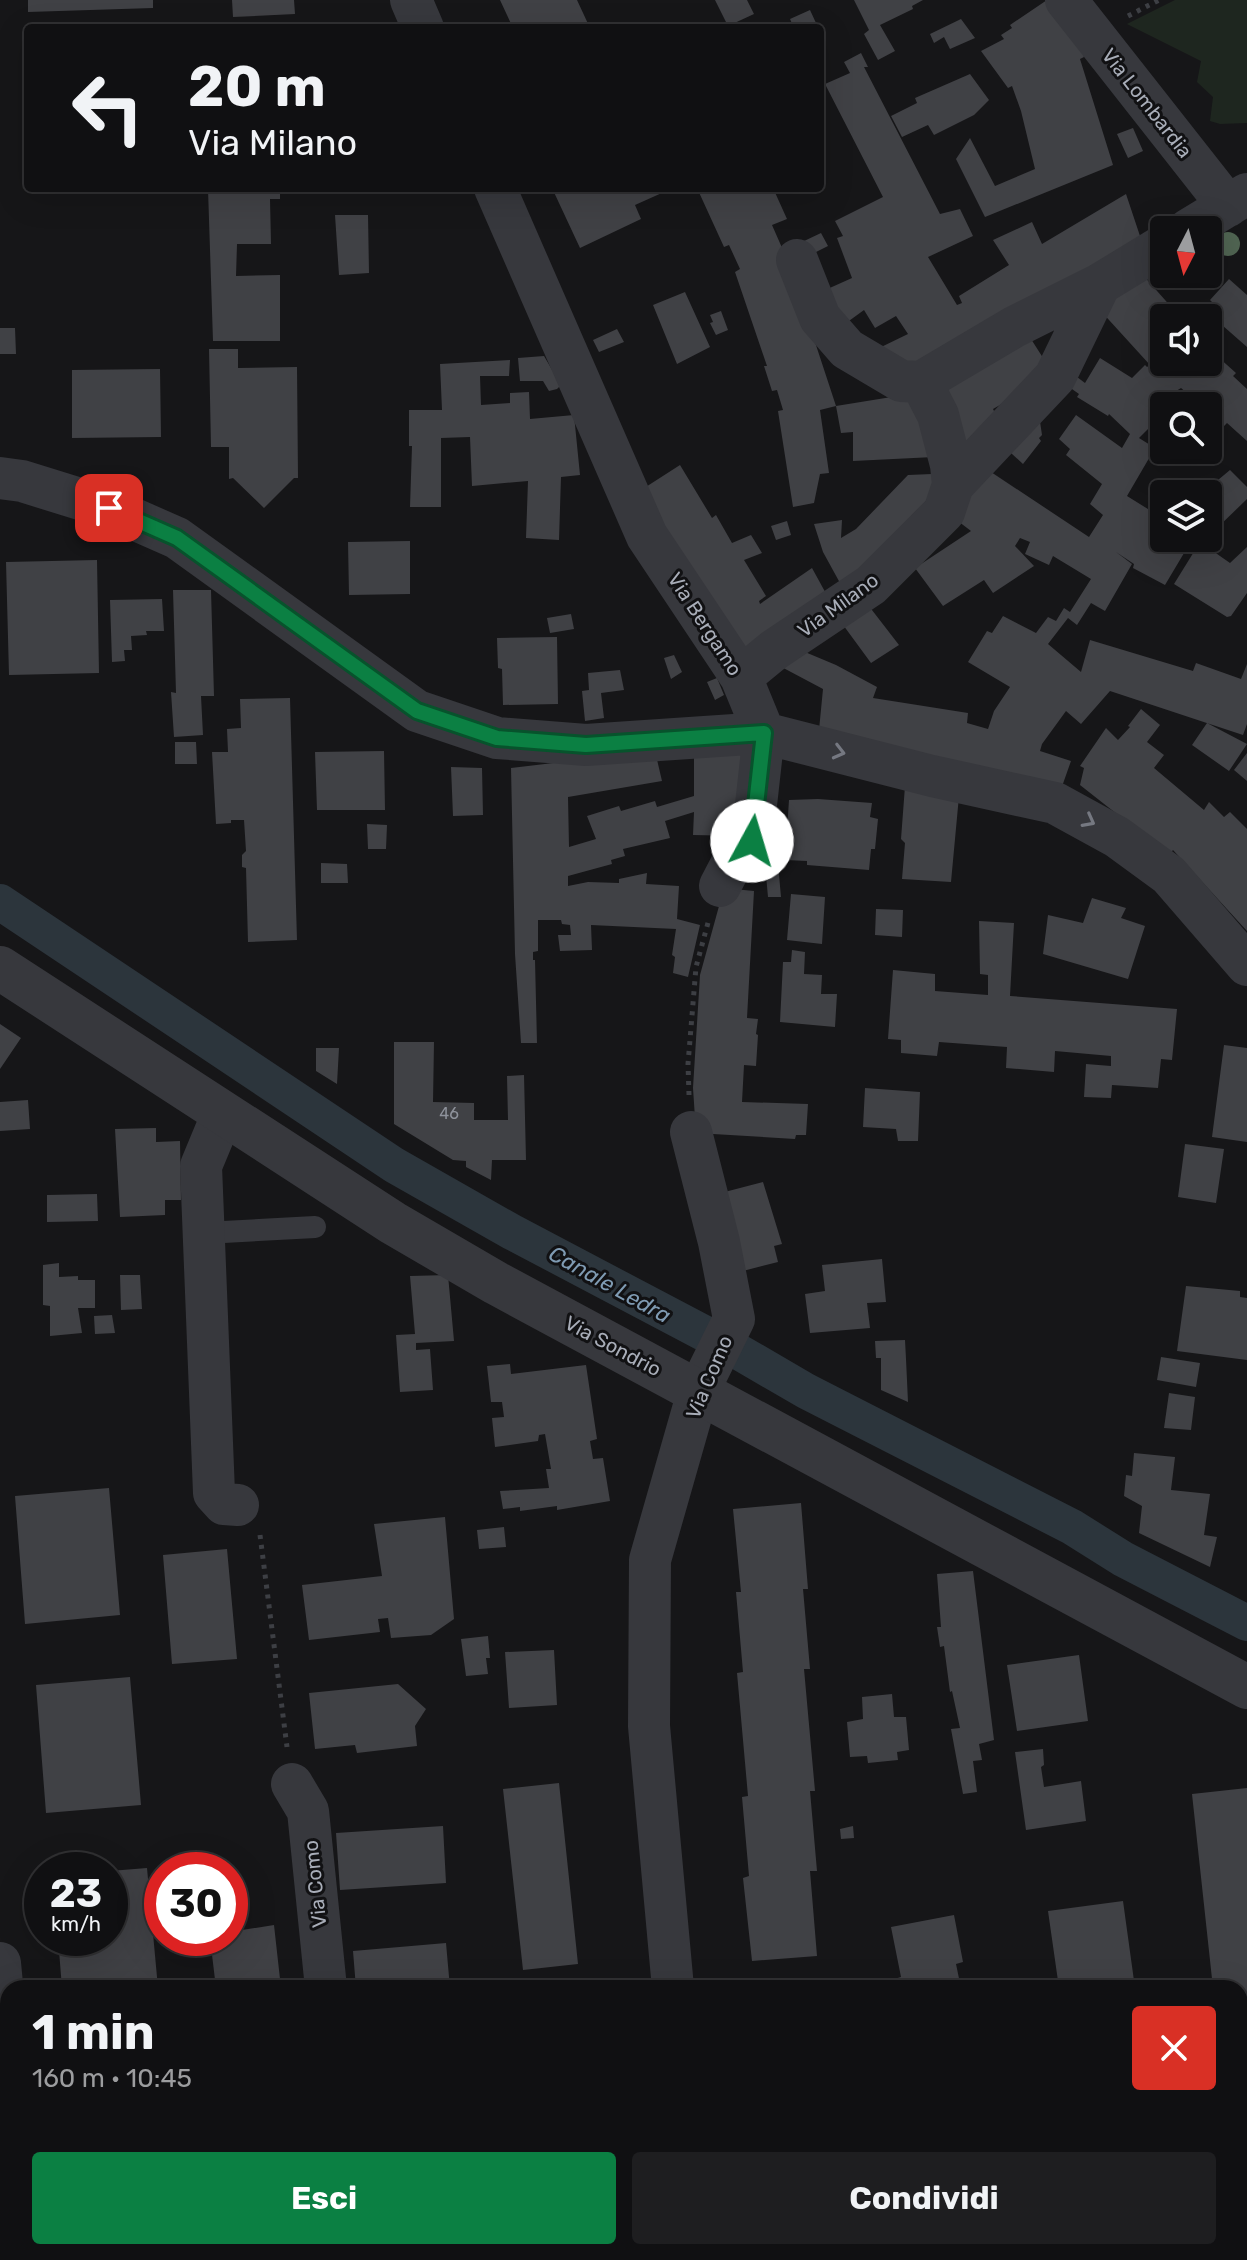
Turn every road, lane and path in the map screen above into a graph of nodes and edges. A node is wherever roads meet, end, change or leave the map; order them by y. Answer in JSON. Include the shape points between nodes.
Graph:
{"nodes":[{"id":1,"x":411,"y":0,"type":"edge"},
{"id":2,"x":1066,"y":0,"type":"edge"},
{"id":3,"x":421,"y":24,"type":"edge"},
{"id":4,"x":497,"y":192,"type":"edge"},
{"id":5,"x":1238,"y":200,"type":"edge"},
{"id":6,"x":1211,"y":216,"type":"edge"},
{"id":7,"x":1150,"y":254,"type":"edge"},
{"id":8,"x":797,"y":260,"type":"dead end"},
{"id":9,"x":1100,"y":284,"type":"junction"},
{"id":10,"x":921,"y":382,"type":"junction"},
{"id":11,"x":0,"y":478,"type":"edge"},
{"id":12,"x":953,"y":485,"type":"junction"},
{"id":13,"x":741,"y":677,"type":"junction"},
{"id":14,"x":764,"y":733,"type":"junction"},
{"id":15,"x":720,"y":886,"type":"joint"},
{"id":16,"x":1247,"y":965,"type":"edge"},
{"id":17,"x":0,"y":968,"type":"edge"},
{"id":18,"x":223,"y":1113,"type":"junction"},
{"id":19,"x":691,"y":1132,"type":"joint"},
{"id":20,"x":315,"y":1227,"type":"dead end"},
{"id":21,"x":205,"y":1233,"type":"junction"},
{"id":22,"x":703,"y":1382,"type":"junction"},
{"id":23,"x":238,"y":1505,"type":"joint"},
{"id":24,"x":1247,"y":1687,"type":"edge"},
{"id":25,"x":292,"y":1784,"type":"joint"},
{"id":26,"x":325,"y":1980,"type":"edge"},
{"id":27,"x":672,"y":1980,"type":"edge"}],
"edges":[{"from":1,"to":3,"type":"street"},
{"from":2,"to":5,"type":"street","name":"Via Lombardia"},
{"from":4,"to":13,"type":"street","name":"Via Bergamo","via":[[647,536]]},
{"from":5,"to":6,"type":"street"},
{"from":7,"to":9,"type":"street"},
{"from":8,"to":10,"type":"street","via":[[820,318],[847,349],[901,381]]},
{"from":9,"to":10,"type":"street"},
{"from":9,"to":12,"type":"street","name":"Via Milano","via":[[1055,377]]},
{"from":10,"to":12,"type":"street","via":[[938,415]]},
{"from":11,"to":14,"type":"street","via":[[109,508],[177,538],[417,711],[497,738],[586,745]]},
{"from":12,"to":13,"type":"street","name":"Via Milano","via":[[944,512],[871,585]]},
{"from":13,"to":14,"type":"street","name":"Via Bergamo"},
{"from":14,"to":15,"type":"street","via":[[752,841]]},
{"from":14,"to":16,"type":"street","one_way":true,"via":[[1055,803],[1117,837],[1169,875]]},
{"from":15,"to":19,"type":"path","via":[[696,967],[688,1064]]},
{"from":17,"to":18,"type":"street","name":"Via Sondrio"},
{"from":18,"to":21,"type":"street","via":[[201,1166]]},
{"from":18,"to":22,"type":"street","name":"Via Sondrio","via":[[496,1283]]},
{"from":19,"to":22,"type":"street","name":"Via Como","via":[[734,1319]]},
{"from":20,"to":21,"type":"lane"},
{"from":21,"to":23,"type":"street","via":[[214,1493],[224,1504]]},
{"from":22,"to":24,"type":"street","name":"Via Sondrio"},
{"from":22,"to":27,"type":"street","name":"Via Como","via":[[650,1560],[649,1726]]},
{"from":23,"to":25,"type":"path","via":[[258,1524]]},
{"from":25,"to":26,"type":"street","name":"Via Como","via":[[308,1811]]}]}
